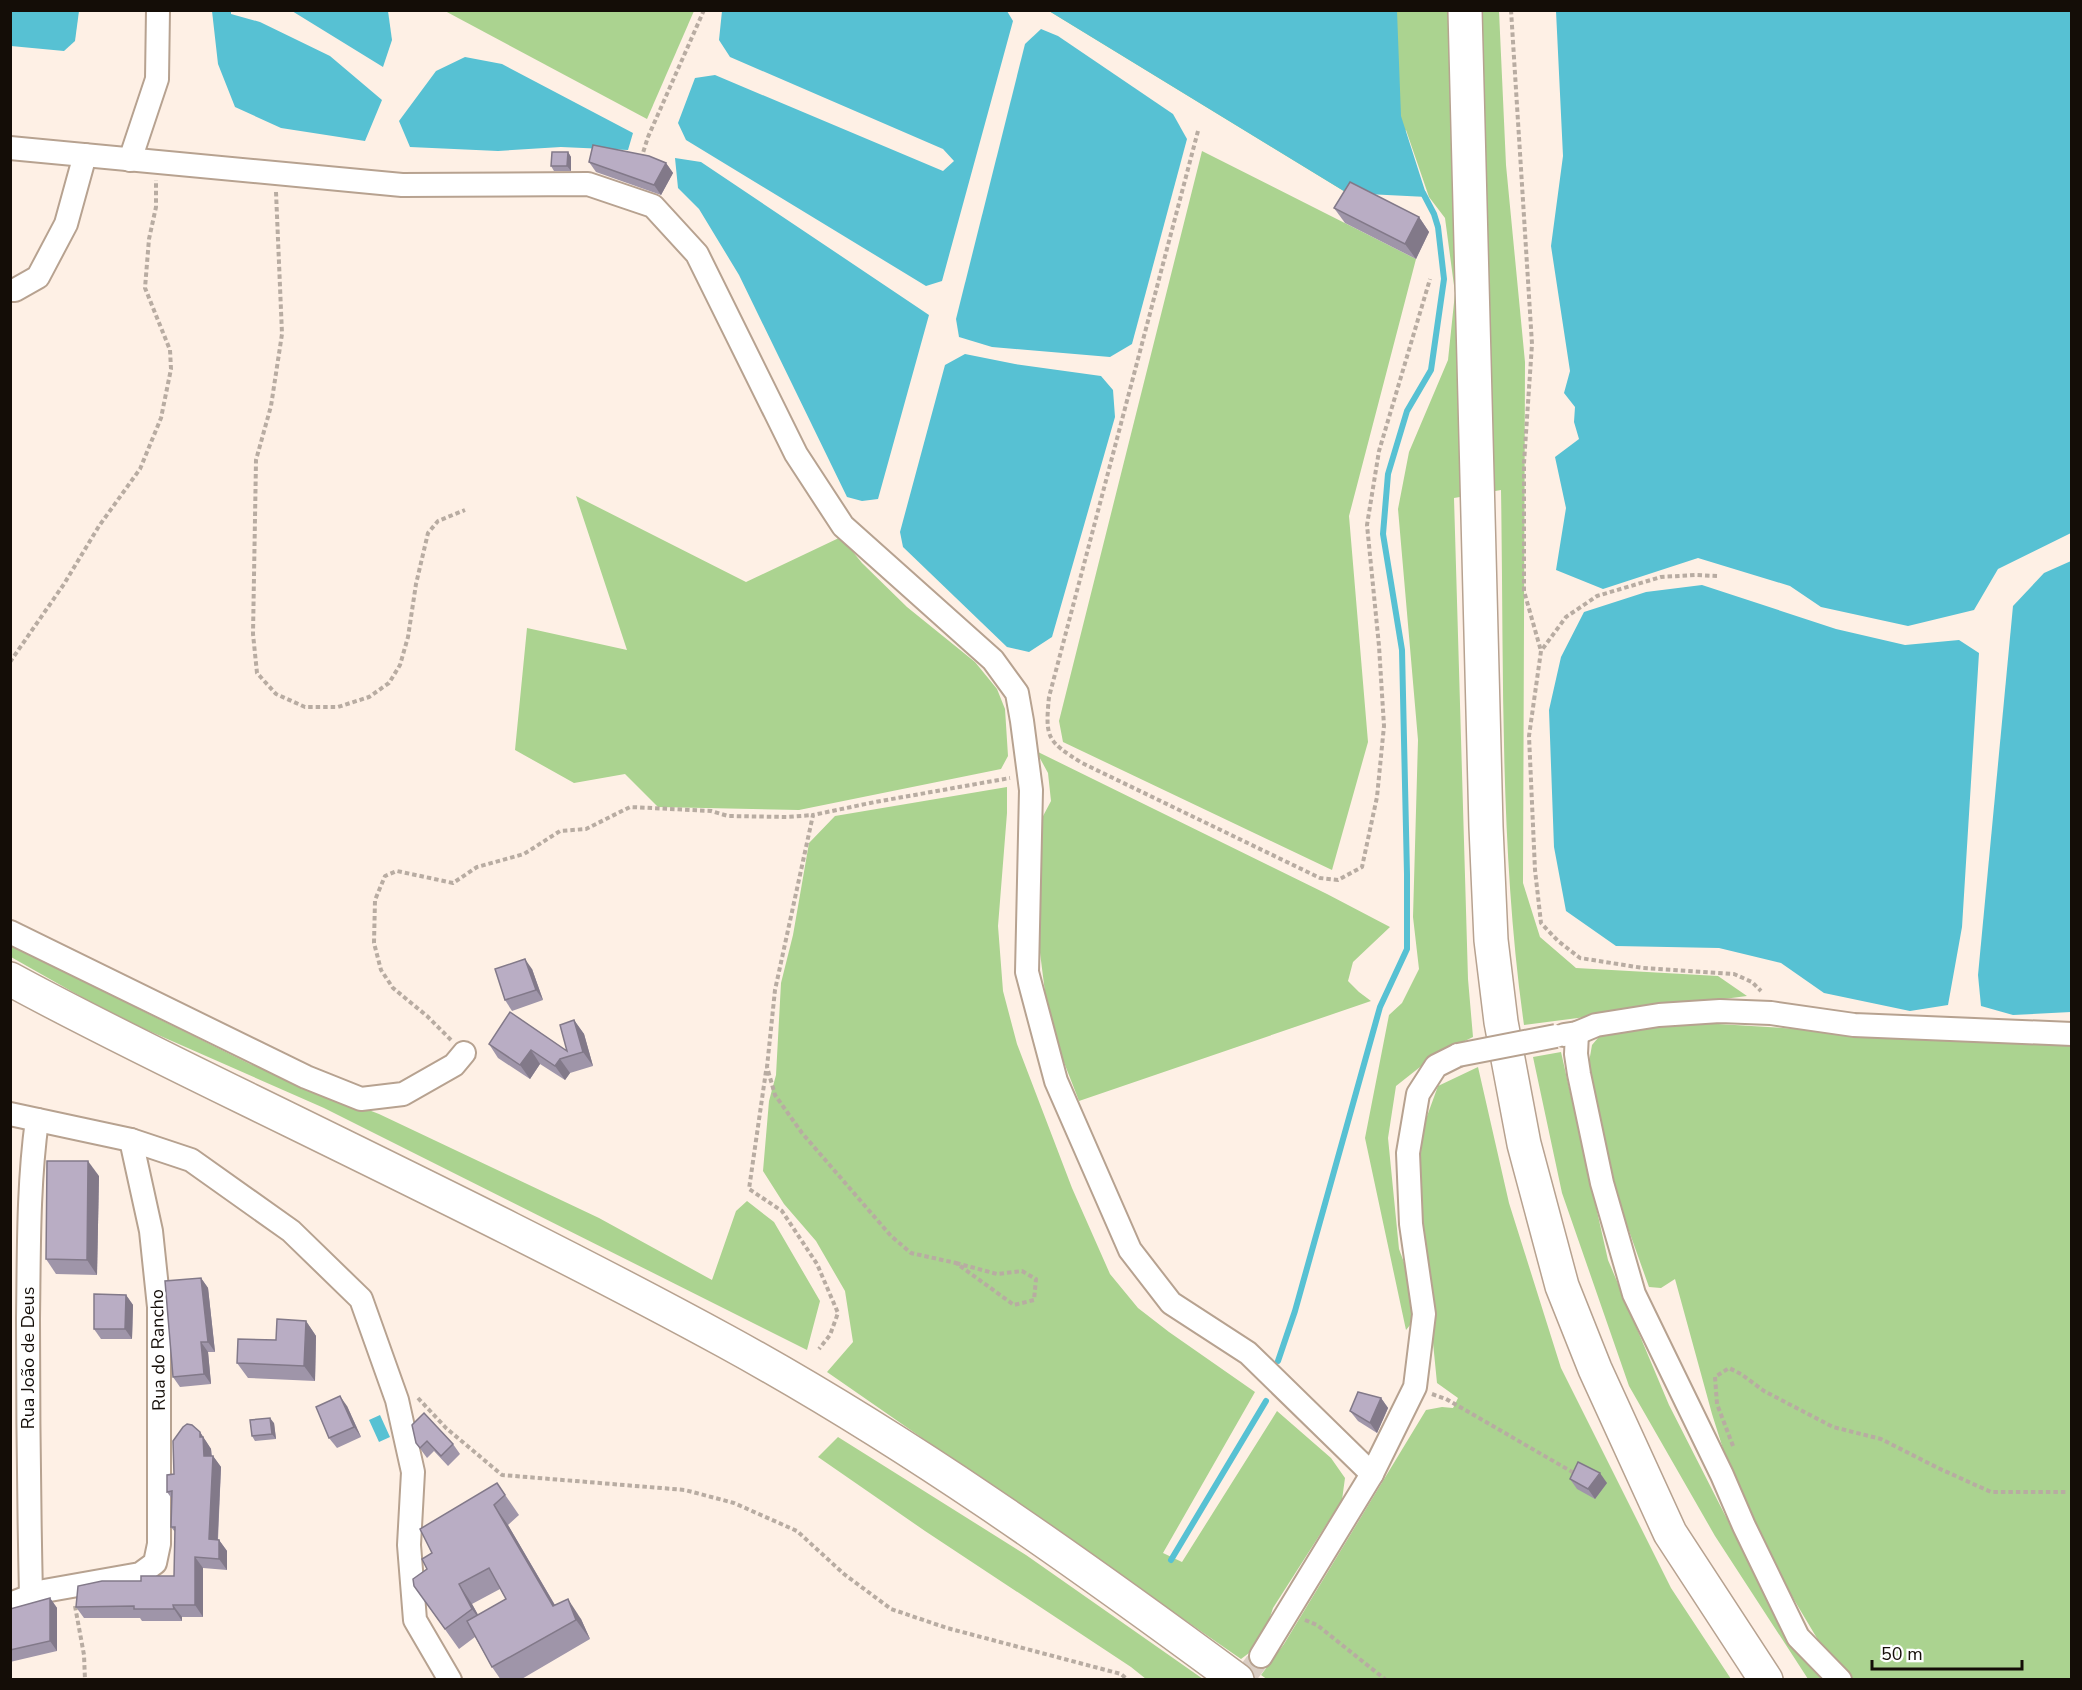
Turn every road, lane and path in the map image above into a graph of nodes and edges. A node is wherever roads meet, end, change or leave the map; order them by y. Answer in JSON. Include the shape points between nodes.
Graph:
{"nodes":[{"id":1,"x":158,"y":10,"type":"edge"},
{"id":2,"x":704,"y":10,"type":"edge"},
{"id":3,"x":1465,"y":10,"type":"edge"},
{"id":4,"x":1510,"y":10,"type":"edge"},
{"id":5,"x":1198,"y":131,"type":"dead end"},
{"id":6,"x":10,"y":148,"type":"edge"},
{"id":7,"x":85,"y":155,"type":"junction"},
{"id":8,"x":130,"y":160,"type":"junction"},
{"id":9,"x":156,"y":162,"type":"junction"},
{"id":10,"x":275,"y":173,"type":"junction"},
{"id":11,"x":627,"y":198,"type":"junction"},
{"id":12,"x":1430,"y":279,"type":"dead end"},
{"id":13,"x":10,"y":290,"type":"edge"},
{"id":14,"x":465,"y":510,"type":"dead end"},
{"id":15,"x":1717,"y":576,"type":"dead end"},
{"id":16,"x":1541,"y":651,"type":"junction"},
{"id":17,"x":10,"y":662,"type":"edge"},
{"id":18,"x":1029,"y":775,"type":"junction"},
{"id":19,"x":813,"y":815,"type":"junction"},
{"id":20,"x":10,"y":932,"type":"edge"},
{"id":21,"x":10,"y":979,"type":"edge"},
{"id":22,"x":1771,"y":1013,"type":"junction"},
{"id":23,"x":2072,"y":1034,"type":"edge"},
{"id":24,"x":1567,"y":1035,"type":"junction"},
{"id":25,"x":464,"y":1053,"type":"joint"},
{"id":26,"x":767,"y":1067,"type":"junction"},
{"id":27,"x":10,"y":1114,"type":"edge"},
{"id":28,"x":37,"y":1119,"type":"junction"},
{"id":29,"x":131,"y":1140,"type":"junction"},
{"id":30,"x":20,"y":1206,"type":"edge"},
{"id":31,"x":956,"y":1263,"type":"junction"},
{"id":32,"x":819,"y":1349,"type":"dead end"},
{"id":33,"x":1415,"y":1387,"type":"junction"},
{"id":34,"x":416,"y":1395,"type":"dead end"},
{"id":35,"x":19,"y":1416,"type":"edge"},
{"id":36,"x":1623,"y":1429,"type":"junction"},
{"id":37,"x":1574,"y":1473,"type":"edge"},
{"id":38,"x":1372,"y":1474,"type":"junction"},
{"id":39,"x":1722,"y":1475,"type":"junction"},
{"id":40,"x":2066,"y":1492,"type":"dead end"},
{"id":41,"x":71,"y":1586,"type":"junction"},
{"id":42,"x":21,"y":1600,"type":"edge"},
{"id":43,"x":1288,"y":1612,"type":"junction"},
{"id":44,"x":1261,"y":1656,"type":"tunnel mouth"},
{"id":45,"x":85,"y":1680,"type":"edge"},
{"id":46,"x":450,"y":1680,"type":"edge"},
{"id":47,"x":1128,"y":1680,"type":"edge"},
{"id":48,"x":1237,"y":1680,"type":"edge"},
{"id":49,"x":1386,"y":1680,"type":"edge"},
{"id":50,"x":1766,"y":1680,"type":"edge"},
{"id":51,"x":1787,"y":1680,"type":"edge"},
{"id":52,"x":1840,"y":1680,"type":"edge"}],
"edges":[{"from":1,"to":8,"type":"street","via":[[157,79]]},
{"from":2,"to":11,"type":"path","via":[[648,137]]},
{"from":3,"to":36,"type":"main road","via":[[1491,940],[1501,1022],[1524,1144],[1562,1286]]},
{"from":4,"to":16,"type":"path","via":[[1533,344],[1524,463],[1524,591]]},
{"from":5,"to":12,"type":"path","via":[[1049,697],[1046,727],[1057,747],[1082,763],[1320,878],[1338,880],[1362,867],[1377,797],[1384,726],[1367,525],[1379,451]]},
{"from":6,"to":7,"type":"street"},
{"from":7,"to":8,"type":"street"},
{"from":7,"to":13,"type":"street","via":[[66,225],[38,277]]},
{"from":8,"to":9,"type":"street"},
{"from":9,"to":10,"type":"street"},
{"from":9,"to":17,"type":"path","via":[[156,207],[145,288],[170,350],[171,369],[162,418],[140,469]]},
{"from":10,"to":11,"type":"street","via":[[402,185],[588,184]]},
{"from":10,"to":14,"type":"path","via":[[282,334],[271,406],[256,460],[253,634],[257,673],[276,694],[305,707],[338,707],[369,697],[388,683],[400,665],[408,637],[428,533],[438,521]]},
{"from":11,"to":18,"type":"street","via":[[653,206],[697,254],[795,454],[843,526],[993,660],[1017,693]]},
{"from":15,"to":16,"type":"path","via":[[1660,577],[1597,596],[1566,617]]},
{"from":16,"to":22,"type":"path","via":[[1529,736],[1541,923],[1580,958],[1643,968],[1734,974],[1752,982],[1762,992]]},
{"from":18,"to":19,"type":"path"},
{"from":18,"to":38,"type":"street","via":[[1027,972],[1056,1081],[1130,1250],[1171,1303],[1248,1353]]},
{"from":19,"to":25,"type":"path","via":[[728,816],[711,811],[630,807],[586,830],[560,831],[524,854],[477,867],[453,883],[397,871],[386,876],[375,900],[374,943],[381,970],[393,988]]},
{"from":19,"to":26,"type":"path","via":[[775,990]]},
{"from":20,"to":25,"type":"street","via":[[306,1077],[361,1099],[403,1094],[453,1065]]},
{"from":21,"to":48,"type":"main road","via":[[570,1257],[729,1343],[1035,1535]]},
{"from":22,"to":23,"type":"street","via":[[1854,1025]]},
{"from":22,"to":24,"type":"street","via":[[1659,1015],[1596,1025]]},
{"from":24,"to":33,"type":"street","bridge":true,"via":[[1458,1055],[1436,1066],[1418,1094],[1408,1153],[1411,1224],[1424,1314]]},
{"from":24,"to":39,"type":"street","via":[[1576,1053],[1600,1173],[1634,1294]]},
{"from":26,"to":31,"type":"path","via":[[775,1095],[802,1133],[891,1236],[911,1253]]},
{"from":26,"to":32,"type":"path","via":[[749,1189],[782,1211],[817,1264],[838,1313],[830,1335]]},
{"from":27,"to":28,"type":"street"},
{"from":28,"to":29,"type":"street"},
{"from":28,"to":30,"type":"street","name":"Rua João de Deus"},
{"from":29,"to":41,"type":"street","name":"Rua do Rancho","via":[[151,1231],[159,1306],[159,1544],[155,1563],[140,1574]]},
{"from":29,"to":46,"type":"street","via":[[191,1160],[291,1231],[361,1299],[397,1400],[413,1472],[409,1545],[415,1620]]},
{"from":30,"to":35,"type":"street","name":"Rua João de Deus"},
{"from":31,"to":31,"type":"path","via":[[1014,1305],[1034,1300],[1036,1279],[1022,1270],[997,1274]]},
{"from":33,"to":37,"type":"path","via":[[1446,1399]]},
{"from":33,"to":38,"type":"street"},
{"from":34,"to":47,"type":"path","via":[[446,1428],[502,1475],[685,1490],[734,1503],[797,1531],[844,1575],[891,1610],[1121,1674]]},
{"from":35,"to":42,"type":"street","name":"Rua João de Deus"},
{"from":36,"to":50,"type":"main road","via":[[1670,1533]]},
{"from":36,"to":51,"type":"main road"},
{"from":38,"to":43,"type":"street"},
{"from":39,"to":40,"type":"path","via":[[1737,1462],[1717,1404],[1715,1377],[1729,1368],[1833,1427],[1881,1439],[1991,1492]]},
{"from":39,"to":52,"type":"street","via":[[1798,1637]]},
{"from":41,"to":42,"type":"street"},
{"from":41,"to":45,"type":"path"},
{"from":43,"to":44,"type":"street"},
{"from":43,"to":49,"type":"path","via":[[1317,1625]]}]}
